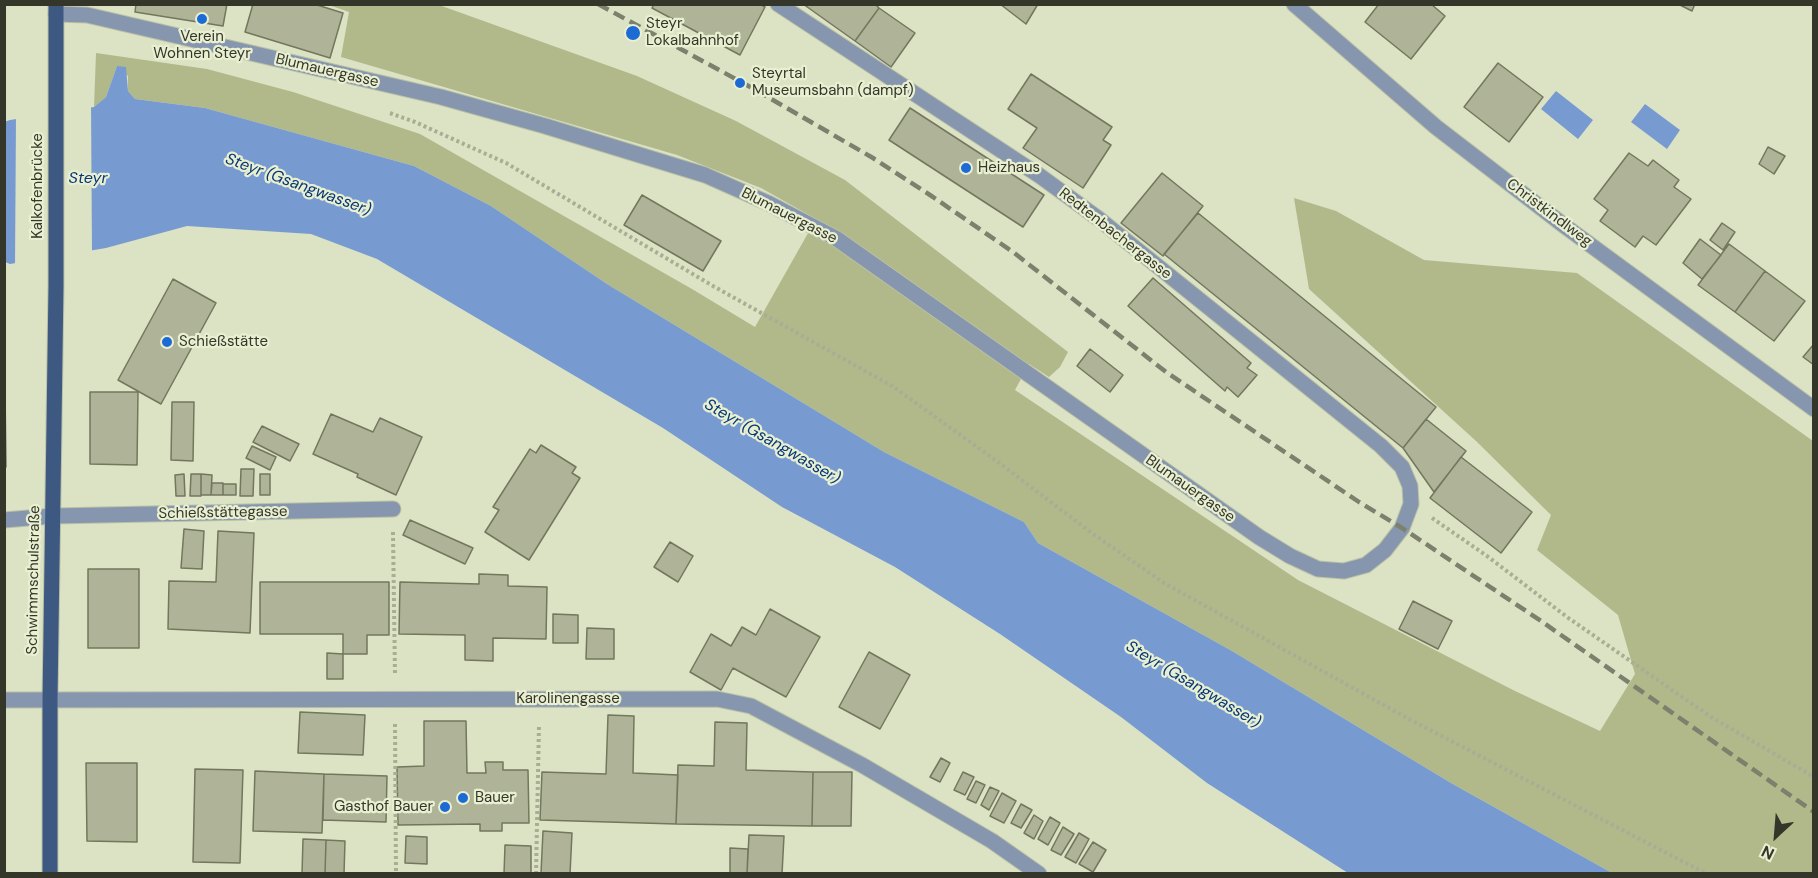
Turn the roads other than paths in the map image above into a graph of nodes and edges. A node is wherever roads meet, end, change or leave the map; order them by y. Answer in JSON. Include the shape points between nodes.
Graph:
{"nodes":[{"id":1,"x":778,"y":4,"type":"edge"},
{"id":2,"x":1294,"y":4,"type":"edge"},
{"id":3,"x":56,"y":9,"type":"edge"},
{"id":4,"x":56,"y":286,"type":"joint"},
{"id":5,"x":1814,"y":409,"type":"edge"},
{"id":6,"x":1411,"y":504,"type":"joint"},
{"id":7,"x":393,"y":509,"type":"dead end"},
{"id":8,"x":53,"y":516,"type":"junction"},
{"id":9,"x":4,"y":520,"type":"edge"},
{"id":10,"x":4,"y":700,"type":"edge"},
{"id":11,"x":50,"y":700,"type":"junction"},
{"id":12,"x":50,"y":873,"type":"edge"},
{"id":13,"x":1039,"y":873,"type":"edge"}],
"edges":[{"from":1,"to":6,"type":"street","name":"Redtenbachergasse","via":[[1099,219],[1381,446],[1402,467],[1410,486]]},
{"from":2,"to":5,"type":"street","name":"Christkindlweg","via":[[1436,127]]},
{"from":3,"to":4,"type":"main road","name":"Kalkofenbrücke"},
{"from":3,"to":6,"type":"street","name":"Blumauergasse","via":[[441,97],[694,171],[737,189],[837,239],[1259,537],[1318,569],[1344,571],[1366,565],[1385,550],[1402,528]]},
{"from":4,"to":8,"type":"main road","name":"Schwimmschulstraße"},
{"from":7,"to":8,"type":"street","name":"Schießstättegasse"},
{"from":8,"to":9,"type":"street","name":"Schießstättegasse"},
{"from":8,"to":11,"type":"main road","name":"Schwimmschulstraße"},
{"from":10,"to":11,"type":"street","name":"Karolinengasse"},
{"from":11,"to":12,"type":"main road","name":"Schwimmschulstraße"},
{"from":11,"to":13,"type":"street","name":"Karolinengasse","via":[[717,699],[751,706],[862,765]]}]}
